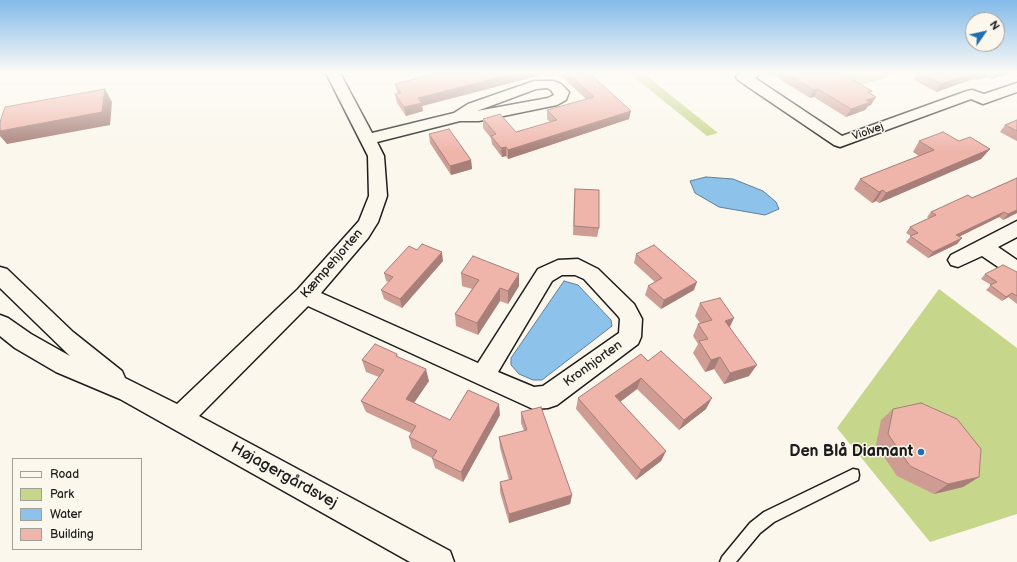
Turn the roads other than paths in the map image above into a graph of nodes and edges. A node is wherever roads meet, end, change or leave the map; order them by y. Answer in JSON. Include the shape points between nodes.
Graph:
{"nodes":[{"id":1,"x":347,"y":99,"type":"edge"},
{"id":2,"x":494,"y":99,"type":"edge"},
{"id":3,"x":557,"y":99,"type":"edge"},
{"id":4,"x":776,"y":99,"type":"edge"},
{"id":5,"x":958,"y":99,"type":"edge"},
{"id":6,"x":460,"y":116,"type":"junction"},
{"id":7,"x":368,"y":139,"type":"junction"},
{"id":8,"x":1017,"y":228,"type":"edge"},
{"id":9,"x":984,"y":247,"type":"junction"},
{"id":10,"x":958,"y":260,"type":"dead end"},
{"id":11,"x":1017,"y":270,"type":"edge"},
{"id":12,"x":0,"y":275,"type":"edge"},
{"id":13,"x":306,"y":295,"type":"junction"},
{"id":14,"x":0,"y":324,"type":"edge"},
{"id":15,"x":484,"y":376,"type":"junction"},
{"id":16,"x":129,"y":391,"type":"junction"},
{"id":17,"x":180,"y":418,"type":"junction"},
{"id":18,"x":853,"y":475,"type":"dead end"},
{"id":19,"x":439,"y":562,"type":"edge"},
{"id":20,"x":727,"y":562,"type":"edge"}],
"edges":[{"from":1,"to":7,"type":"street","name":"Kæmpehjorten"},
{"from":2,"to":6,"type":"street","via":[[472,107]]},
{"from":3,"to":6,"type":"street","via":[[479,116]]},
{"from":4,"to":5,"type":"street","name":"Violvej","via":[[840,142]]},
{"from":6,"to":7,"type":"street"},
{"from":7,"to":13,"type":"street","name":"Kæmpehjorten","via":[[376,156],[378,196],[368,222]]},
{"from":8,"to":9,"type":"street"},
{"from":9,"to":10,"type":"street"},
{"from":9,"to":11,"type":"street"},
{"from":12,"to":16,"type":"street","name":"Højagergårdsvej","via":[[65,339]]},
{"from":13,"to":15,"type":"street","name":"Kronhjorten"},
{"from":13,"to":17,"type":"street","name":"Kæmpehjorten"},
{"from":14,"to":16,"type":"street","name":"Højagergårdsvej","via":[[64,365]]},
{"from":15,"to":15,"type":"street","name":"Kronhjorten","via":[[533,398],[548,396],[630,337],[631,319],[626,310],[591,274],[578,267],[558,268],[545,276]]},
{"from":16,"to":17,"type":"street","name":"Højagergårdsvej"},
{"from":17,"to":19,"type":"street","name":"Højagergårdsvej"},
{"from":18,"to":20,"type":"lane","via":[[769,517],[755,528]]}]}
